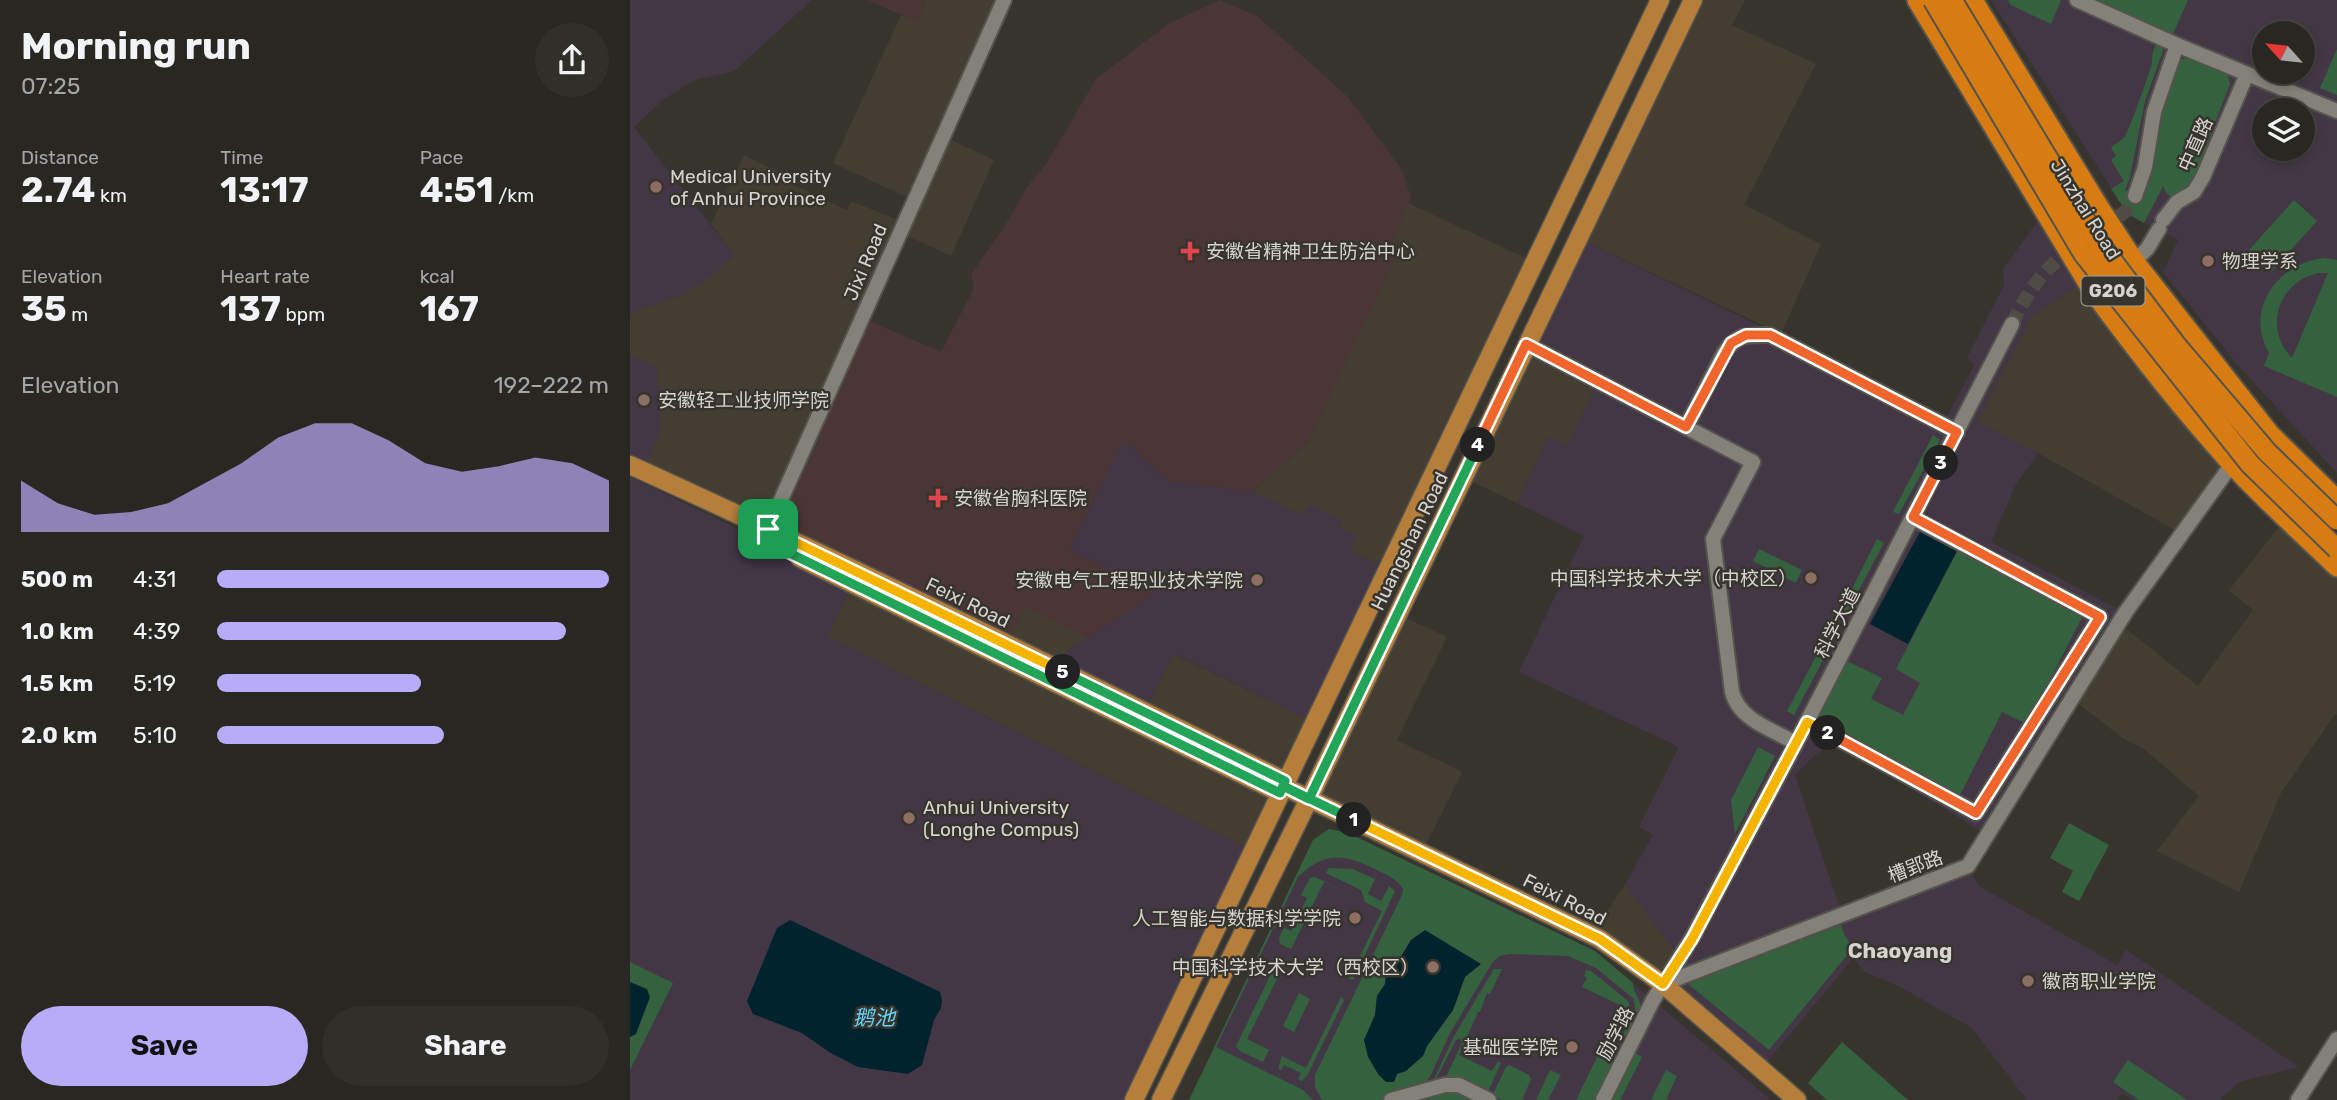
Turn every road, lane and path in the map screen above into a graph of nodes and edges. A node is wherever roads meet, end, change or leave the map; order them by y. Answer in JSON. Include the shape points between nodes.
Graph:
{"nodes":[{"id":1,"x":1003,"y":0,"type":"edge"},
{"id":2,"x":1660,"y":0,"type":"edge"},
{"id":3,"x":1693,"y":0,"type":"edge"},
{"id":4,"x":1917,"y":0,"type":"edge"},
{"id":5,"x":1933,"y":0,"type":"edge"},
{"id":6,"x":1952,"y":0,"type":"edge"},
{"id":7,"x":1973,"y":0,"type":"edge"},
{"id":8,"x":2077,"y":1,"type":"edge"},
{"id":9,"x":2177,"y":45,"type":"junction"},
{"id":10,"x":2247,"y":74,"type":"junction"},
{"id":11,"x":2337,"y":111,"type":"edge"},
{"id":12,"x":2135,"y":196,"type":"tunnel mouth"},
{"id":13,"x":2135,"y":262,"type":"junction"},
{"id":14,"x":2092,"y":290,"type":"junction"},
{"id":15,"x":2012,"y":324,"type":"tunnel mouth"},
{"id":16,"x":1526,"y":344,"type":"junction"},
{"id":17,"x":1686,"y":427,"type":"junction"},
{"id":18,"x":1957,"y":432,"type":"junction"},
{"id":19,"x":2232,"y":464,"type":"junction"},
{"id":20,"x":630,"y":465,"type":"edge"},
{"id":21,"x":630,"y":477,"type":"edge"},
{"id":22,"x":2337,"y":500,"type":"edge"},
{"id":23,"x":1913,"y":517,"type":"junction"},
{"id":24,"x":2337,"y":520,"type":"edge"},
{"id":25,"x":766,"y":535,"type":"junction"},
{"id":26,"x":2337,"y":549,"type":"edge"},
{"id":27,"x":2337,"y":567,"type":"edge"},
{"id":28,"x":1807,"y":722,"type":"junction"},
{"id":29,"x":1796,"y":743,"type":"junction"},
{"id":30,"x":1283,"y":787,"type":"junction"},
{"id":31,"x":1309,"y":799,"type":"junction"},
{"id":32,"x":1692,"y":939,"type":"joint"},
{"id":33,"x":1663,"y":984,"type":"junction"},
{"id":34,"x":2337,"y":1039,"type":"edge"},
{"id":35,"x":1134,"y":1100,"type":"edge"},
{"id":36,"x":1161,"y":1100,"type":"edge"},
{"id":37,"x":1391,"y":1100,"type":"edge"},
{"id":38,"x":1489,"y":1100,"type":"edge"},
{"id":39,"x":1603,"y":1100,"type":"edge"},
{"id":40,"x":1797,"y":1100,"type":"edge"},
{"id":41,"x":2298,"y":1100,"type":"edge"}],
"edges":[{"from":1,"to":25,"type":"street","name":"Jixi Road"},
{"from":2,"to":30,"type":"main road","name":"Huangshan Road"},
{"from":3,"to":16,"type":"main road","name":"Huangshan Road"},
{"from":4,"to":14,"type":"highway"},
{"from":5,"to":26,"type":"highway","name":"Jinzhai Road","number":"G206","bridge":true,"via":[[2084,253],[2250,464]]},
{"from":6,"to":24,"type":"highway","name":"Jinzhai Road","bridge":true,"via":[[2099,243],[2176,345],[2267,452]]},
{"from":7,"to":13,"type":"highway","name":"Jinzhai Road"},
{"from":8,"to":9,"type":"street"},
{"from":9,"to":10,"type":"street"},
{"from":9,"to":12,"type":"street","via":[[2154,112]]},
{"from":10,"to":11,"type":"street"},
{"from":10,"to":13,"type":"street","name":"中直路","via":[[2203,177],[2194,192],[2177,202]]},
{"from":13,"to":14,"type":"street"},
{"from":13,"to":22,"type":"highway","name":"Jinzhai Road","via":[[2270,434]]},
{"from":14,"to":19,"type":"highway","via":[[2151,370]]},
{"from":15,"to":18,"type":"street","name":"科学大道"},
{"from":16,"to":17,"type":"street"},
{"from":16,"to":31,"type":"main road","name":"Huangshan Road"},
{"from":17,"to":18,"type":"street","via":[[1731,343],[1746,335],[1770,335]]},
{"from":17,"to":29,"type":"street","via":[[1753,462],[1713,539],[1732,692],[1743,713]]},
{"from":18,"to":23,"type":"street","name":"科学大道"},
{"from":19,"to":27,"type":"highway"},
{"from":19,"to":33,"type":"street","name":"槽郢路","via":[[2125,613],[1968,866]]},
{"from":20,"to":25,"type":"main road","name":"Feixi Road"},
{"from":21,"to":25,"type":"main road","name":"Feixi Road"},
{"from":23,"to":28,"type":"street","name":"科学大道"},
{"from":23,"to":28,"type":"street","via":[[2100,617],[1976,813]]},
{"from":25,"to":30,"type":"main road","name":"Feixi Road"},
{"from":28,"to":29,"type":"street","name":"科学大道"},
{"from":29,"to":32,"type":"street","name":"科学大道","via":[[1715,882]]},
{"from":30,"to":31,"type":"main road","name":"Feixi Road"},
{"from":30,"to":35,"type":"main road","name":"Huangshan Road"},
{"from":31,"to":33,"type":"main road","name":"Feixi Road","via":[[1585,931]]},
{"from":31,"to":36,"type":"main road","name":"Huangshan Road"},
{"from":32,"to":33,"type":"street","name":"励学路"},
{"from":33,"to":39,"type":"street","name":"励学路"},
{"from":33,"to":40,"type":"main road","name":"Feixi Road"},
{"from":34,"to":41,"type":"street"},
{"from":37,"to":38,"type":"street","via":[[1445,1084],[1459,1085]]}]}
